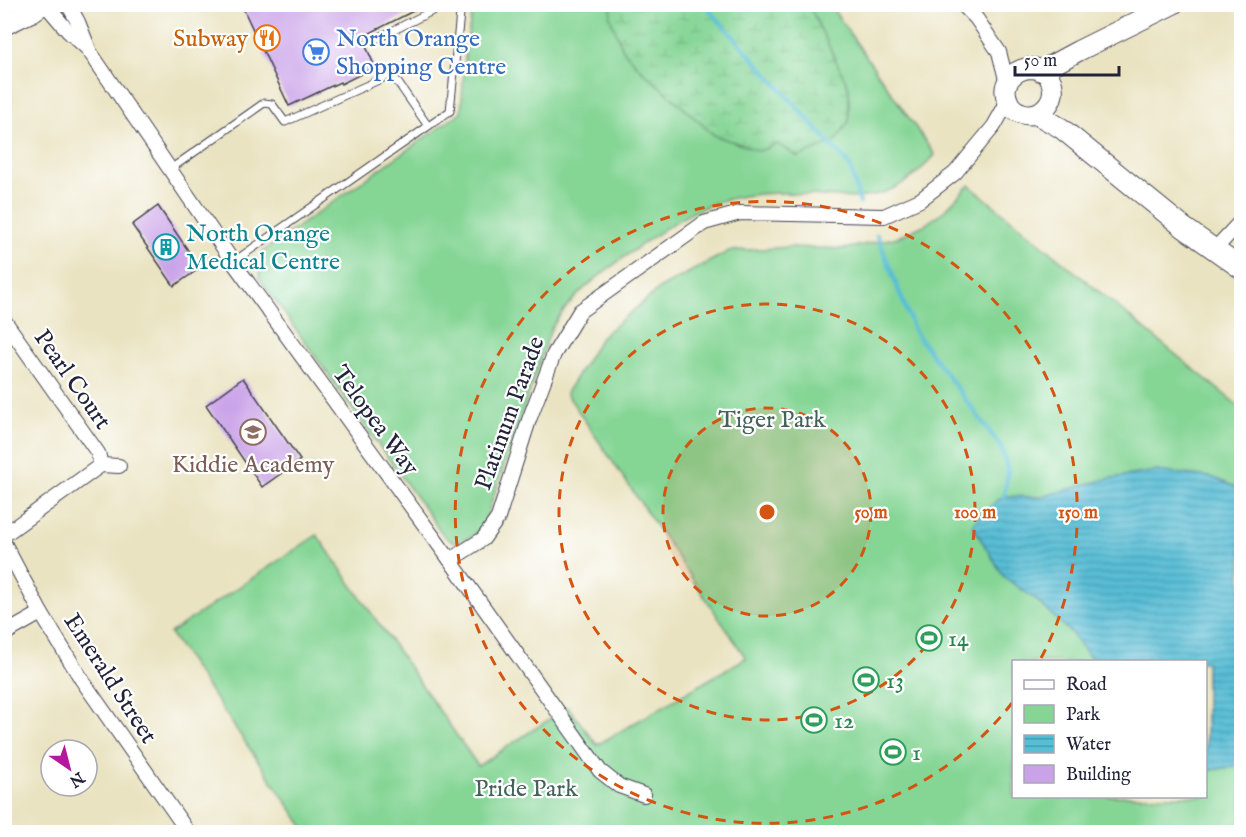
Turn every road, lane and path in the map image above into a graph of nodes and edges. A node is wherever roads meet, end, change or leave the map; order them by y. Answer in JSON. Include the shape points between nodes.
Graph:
{"nodes":[{"id":1,"x":23,"y":4,"type":"edge"},
{"id":2,"x":44,"y":4,"type":"edge"},
{"id":3,"x":68,"y":4,"type":"edge"},
{"id":4,"x":446,"y":4,"type":"edge"},
{"id":5,"x":461,"y":4,"type":"edge"},
{"id":6,"x":962,"y":4,"type":"edge"},
{"id":7,"x":1173,"y":4,"type":"edge"},
{"id":8,"x":4,"y":13,"type":"edge"},
{"id":9,"x":4,"y":25,"type":"edge"},
{"id":10,"x":372,"y":41,"type":"dead end"},
{"id":11,"x":90,"y":52,"type":"junction"},
{"id":12,"x":999,"y":52,"type":"junction"},
{"id":13,"x":1042,"y":80,"type":"junction"},
{"id":14,"x":1018,"y":103,"type":"junction"},
{"id":15,"x":428,"y":126,"type":"junction"},
{"id":16,"x":1062,"y":128,"type":"junction"},
{"id":17,"x":169,"y":170,"type":"junction"},
{"id":18,"x":1242,"y":220,"type":"edge"},
{"id":19,"x":1215,"y":249,"type":"junction"},
{"id":20,"x":233,"y":262,"type":"junction"},
{"id":21,"x":1242,"y":269,"type":"edge"},
{"id":22,"x":4,"y":320,"type":"edge"},
{"id":23,"x":101,"y":465,"type":"junction"},
{"id":24,"x":120,"y":466,"type":"dead end"},
{"id":25,"x":4,"y":535,"type":"edge"},
{"id":26,"x":4,"y":543,"type":"edge"},
{"id":27,"x":450,"y":560,"type":"junction"},
{"id":28,"x":41,"y":613,"type":"junction"},
{"id":29,"x":4,"y":634,"type":"edge"},
{"id":30,"x":644,"y":795,"type":"dead end"},
{"id":31,"x":188,"y":832,"type":"edge"}],
"edges":[{"from":1,"to":8,"type":"street"},
{"from":2,"to":9,"type":"street"},
{"from":2,"to":11,"type":"street","name":"Telopea Way"},
{"from":3,"to":11,"type":"street","name":"Telopea Way"},
{"from":4,"to":10,"type":"lane"},
{"from":5,"to":15,"type":"lane","via":[[450,111]]},
{"from":6,"to":12,"type":"street"},
{"from":7,"to":13,"type":"street","via":[[1078,51]]},
{"from":11,"to":17,"type":"street","name":"Telopea Way"},
{"from":12,"to":13,"type":"street"},
{"from":12,"to":14,"type":"street"},
{"from":13,"to":14,"type":"street","via":[[1048,105]]},
{"from":13,"to":14,"type":"street","via":[[1011,76]]},
{"from":13,"to":16,"type":"street"},
{"from":14,"to":16,"type":"street"},
{"from":14,"to":27,"type":"street","name":"Platinum Parade","via":[[955,173],[920,200],[884,216],[740,213],[704,223],[580,311],[554,354],[498,518],[483,539]]},
{"from":15,"to":17,"type":"lane","via":[[392,74],[285,122],[272,104],[264,102]]},
{"from":15,"to":20,"type":"lane"},
{"from":16,"to":19,"type":"street"},
{"from":17,"to":20,"type":"street","name":"Telopea Way"},
{"from":18,"to":19,"type":"street"},
{"from":19,"to":21,"type":"street"},
{"from":20,"to":27,"type":"street","name":"Telopea Way"},
{"from":22,"to":23,"type":"street","name":"Pearl Court","via":[[98,453]]},
{"from":23,"to":24,"type":"street"},
{"from":23,"to":25,"type":"street"},
{"from":26,"to":28,"type":"street","name":"Emerald Street"},
{"from":27,"to":30,"type":"street","name":"Telopea Way","via":[[600,771],[619,786]]},
{"from":28,"to":29,"type":"street"},
{"from":28,"to":31,"type":"street","name":"Emerald Street","via":[[82,680]]}]}
